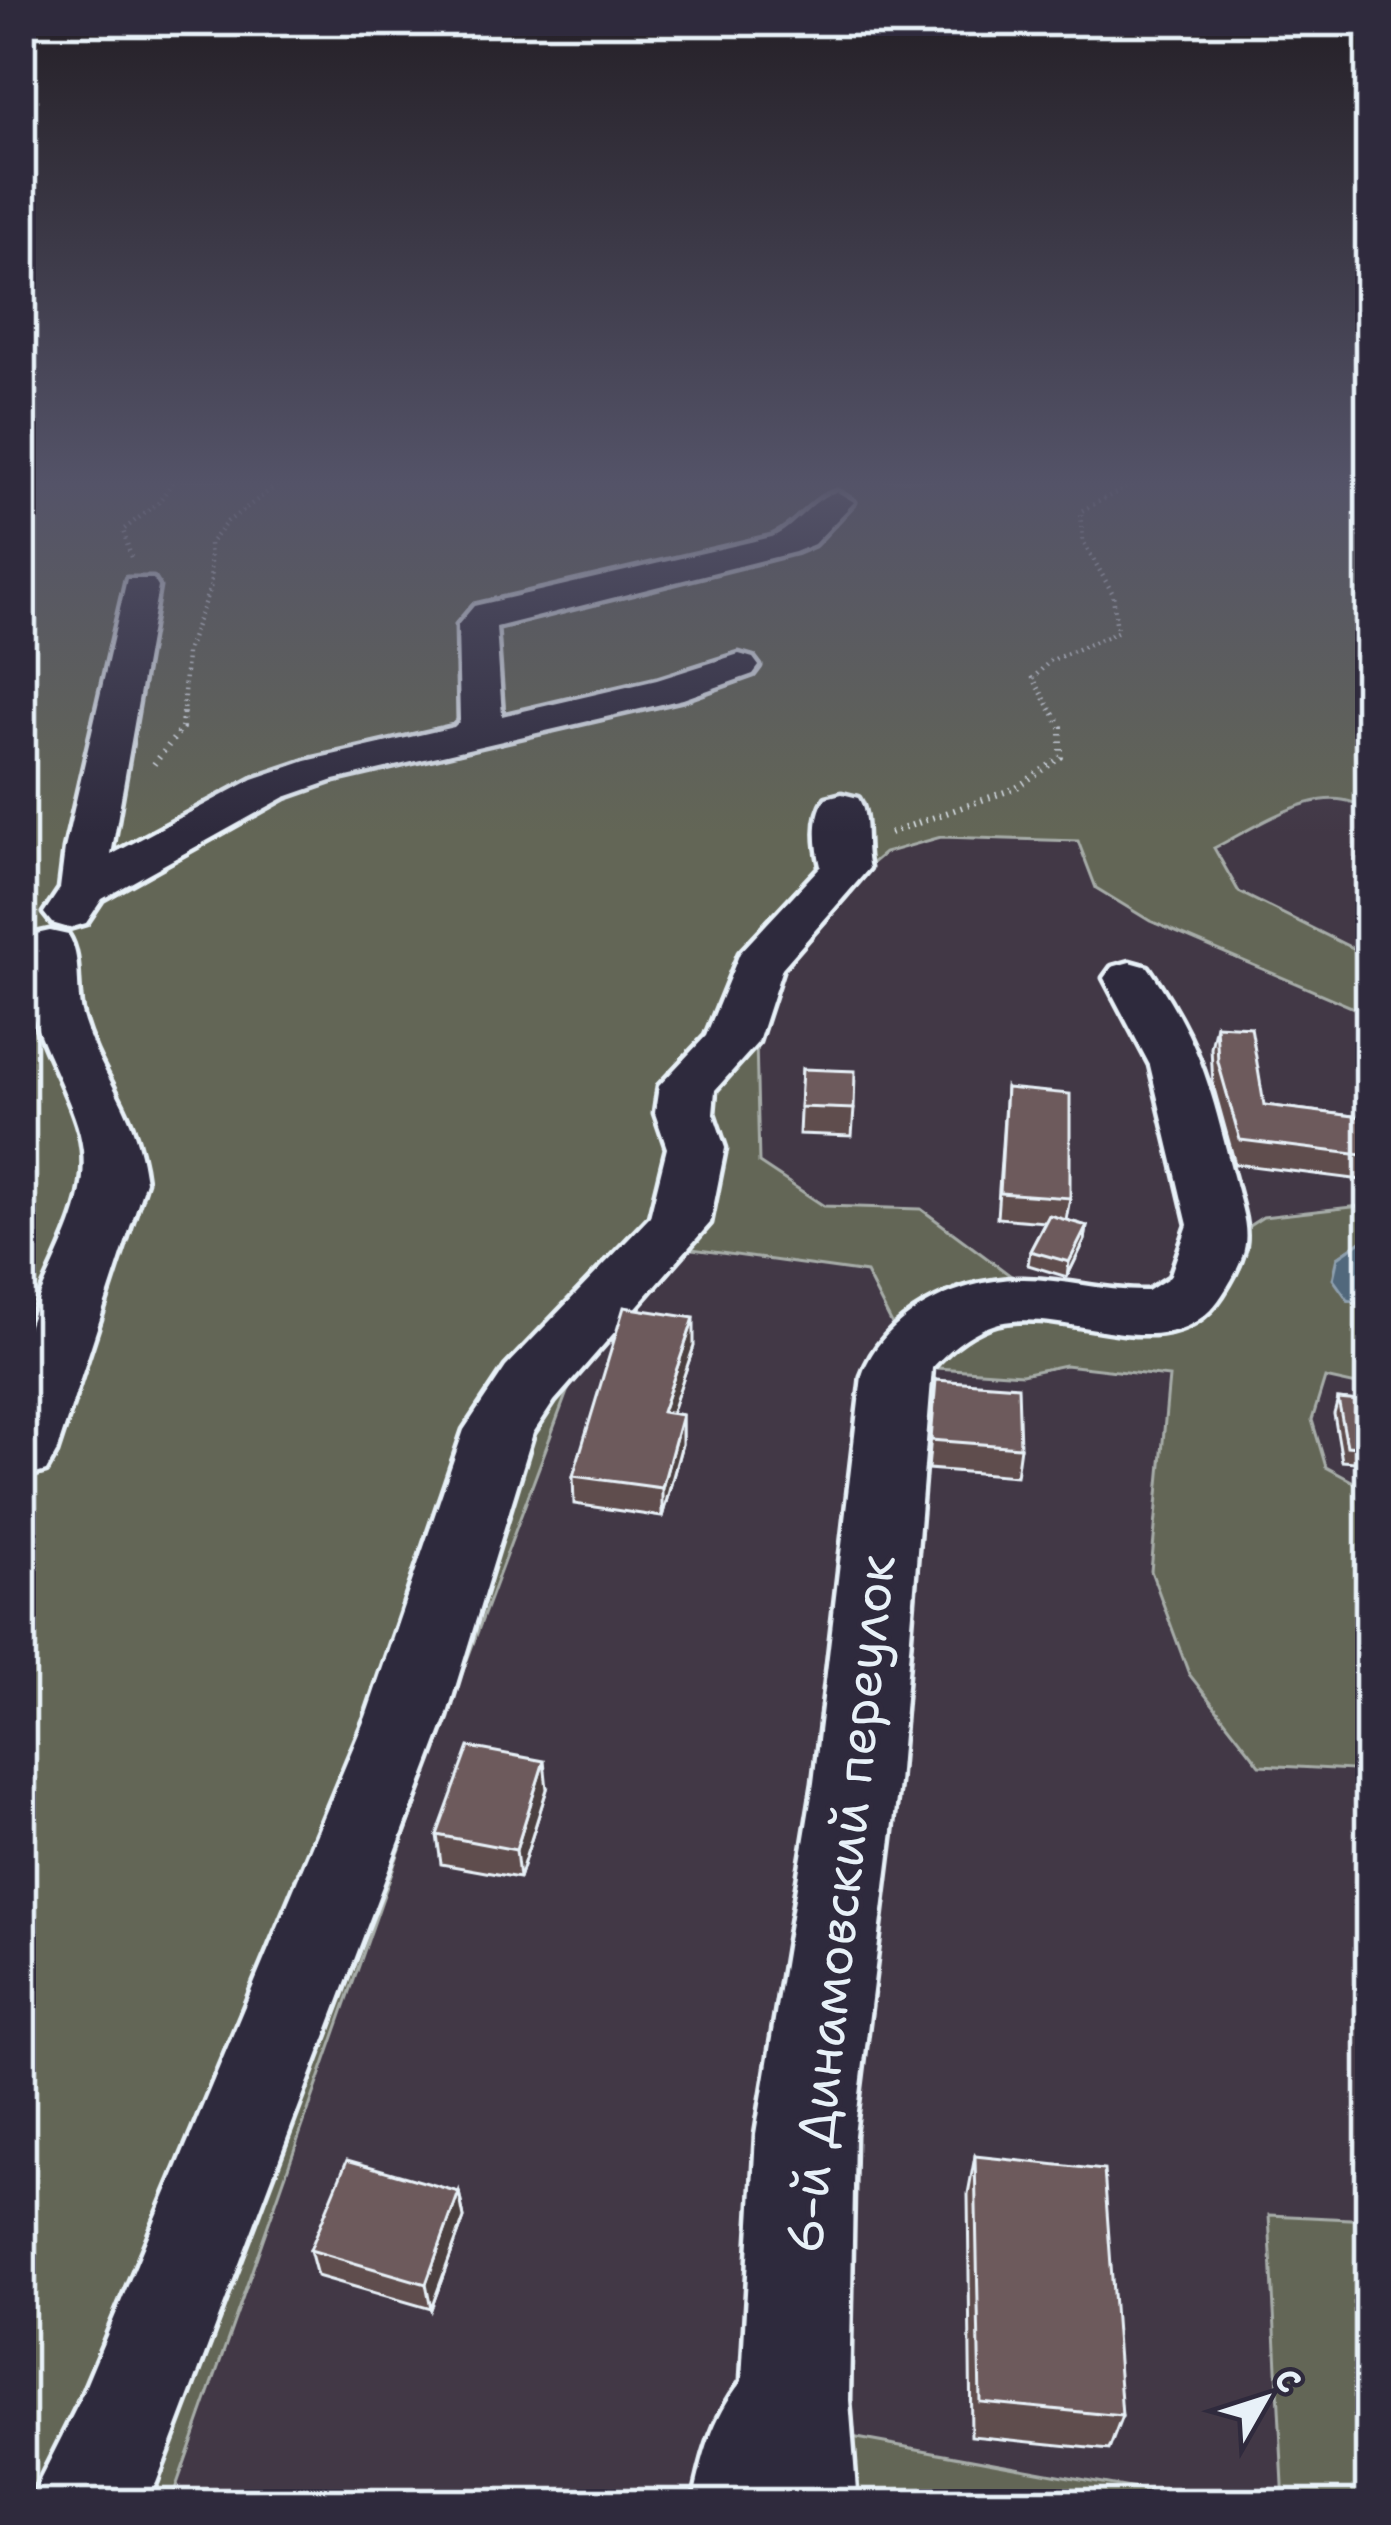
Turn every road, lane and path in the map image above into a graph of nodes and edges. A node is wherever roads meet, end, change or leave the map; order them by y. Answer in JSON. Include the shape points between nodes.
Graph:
{"nodes":[{"id":1,"x":138,"y":598,"type":"edge"},
{"id":2,"x":206,"y":598,"type":"edge"},
{"id":3,"x":556,"y":598,"type":"edge"},
{"id":4,"x":1114,"y":598,"type":"edge"},
{"id":5,"x":739,"y":666,"type":"dead end"},
{"id":6,"x":468,"y":737,"type":"junction"},
{"id":7,"x":99,"y":810,"type":"junction"},
{"id":8,"x":841,"y":828,"type":"joint"},
{"id":9,"x":84,"y":890,"type":"junction"},
{"id":10,"x":35,"y":947,"type":"edge"},
{"id":11,"x":1130,"y":978,"type":"dead end"},
{"id":12,"x":21,"y":1453,"type":"edge"},
{"id":13,"x":795,"y":2400,"type":"junction"},
{"id":14,"x":84,"y":2504,"type":"edge"},
{"id":15,"x":749,"y":2504,"type":"edge"},
{"id":16,"x":802,"y":2504,"type":"edge"}],
"edges":[{"from":1,"to":7,"type":"street"},
{"from":2,"to":7,"type":"path","via":[[186,652],[182,728],[136,786]]},
{"from":3,"to":6,"type":"street","via":[[487,614],[477,625],[481,723]]},
{"from":4,"to":8,"type":"path","via":[[1118,632],[1050,661],[1033,678],[1061,727],[1061,757],[1016,788],[932,820]]},
{"from":5,"to":6,"type":"street"},
{"from":6,"to":9,"type":"street","via":[[269,788]]},
{"from":7,"to":9,"type":"street"},
{"from":8,"to":14,"type":"street","via":[[845,868],[758,964],[731,1042],[687,1086],[683,1113],[696,1148],[679,1223],[530,1384],[499,1430],[406,1717],[117,2444]]},
{"from":9,"to":10,"type":"street"},
{"from":10,"to":12,"type":"street","via":[[57,1029],[110,1136],[115,1181]]},
{"from":11,"to":13,"type":"street","name":"6-й Динамовский переулок","via":[[1171,1047],[1219,1225],[1183,1302],[1125,1313],[1022,1300],[989,1304],[950,1318],[909,1347],[892,1377],[856,1783],[805,2134]]},
{"from":13,"to":15,"type":"street","via":[[759,2447]]},
{"from":13,"to":16,"type":"street","name":"6-й Динамовский переулок"}]}
